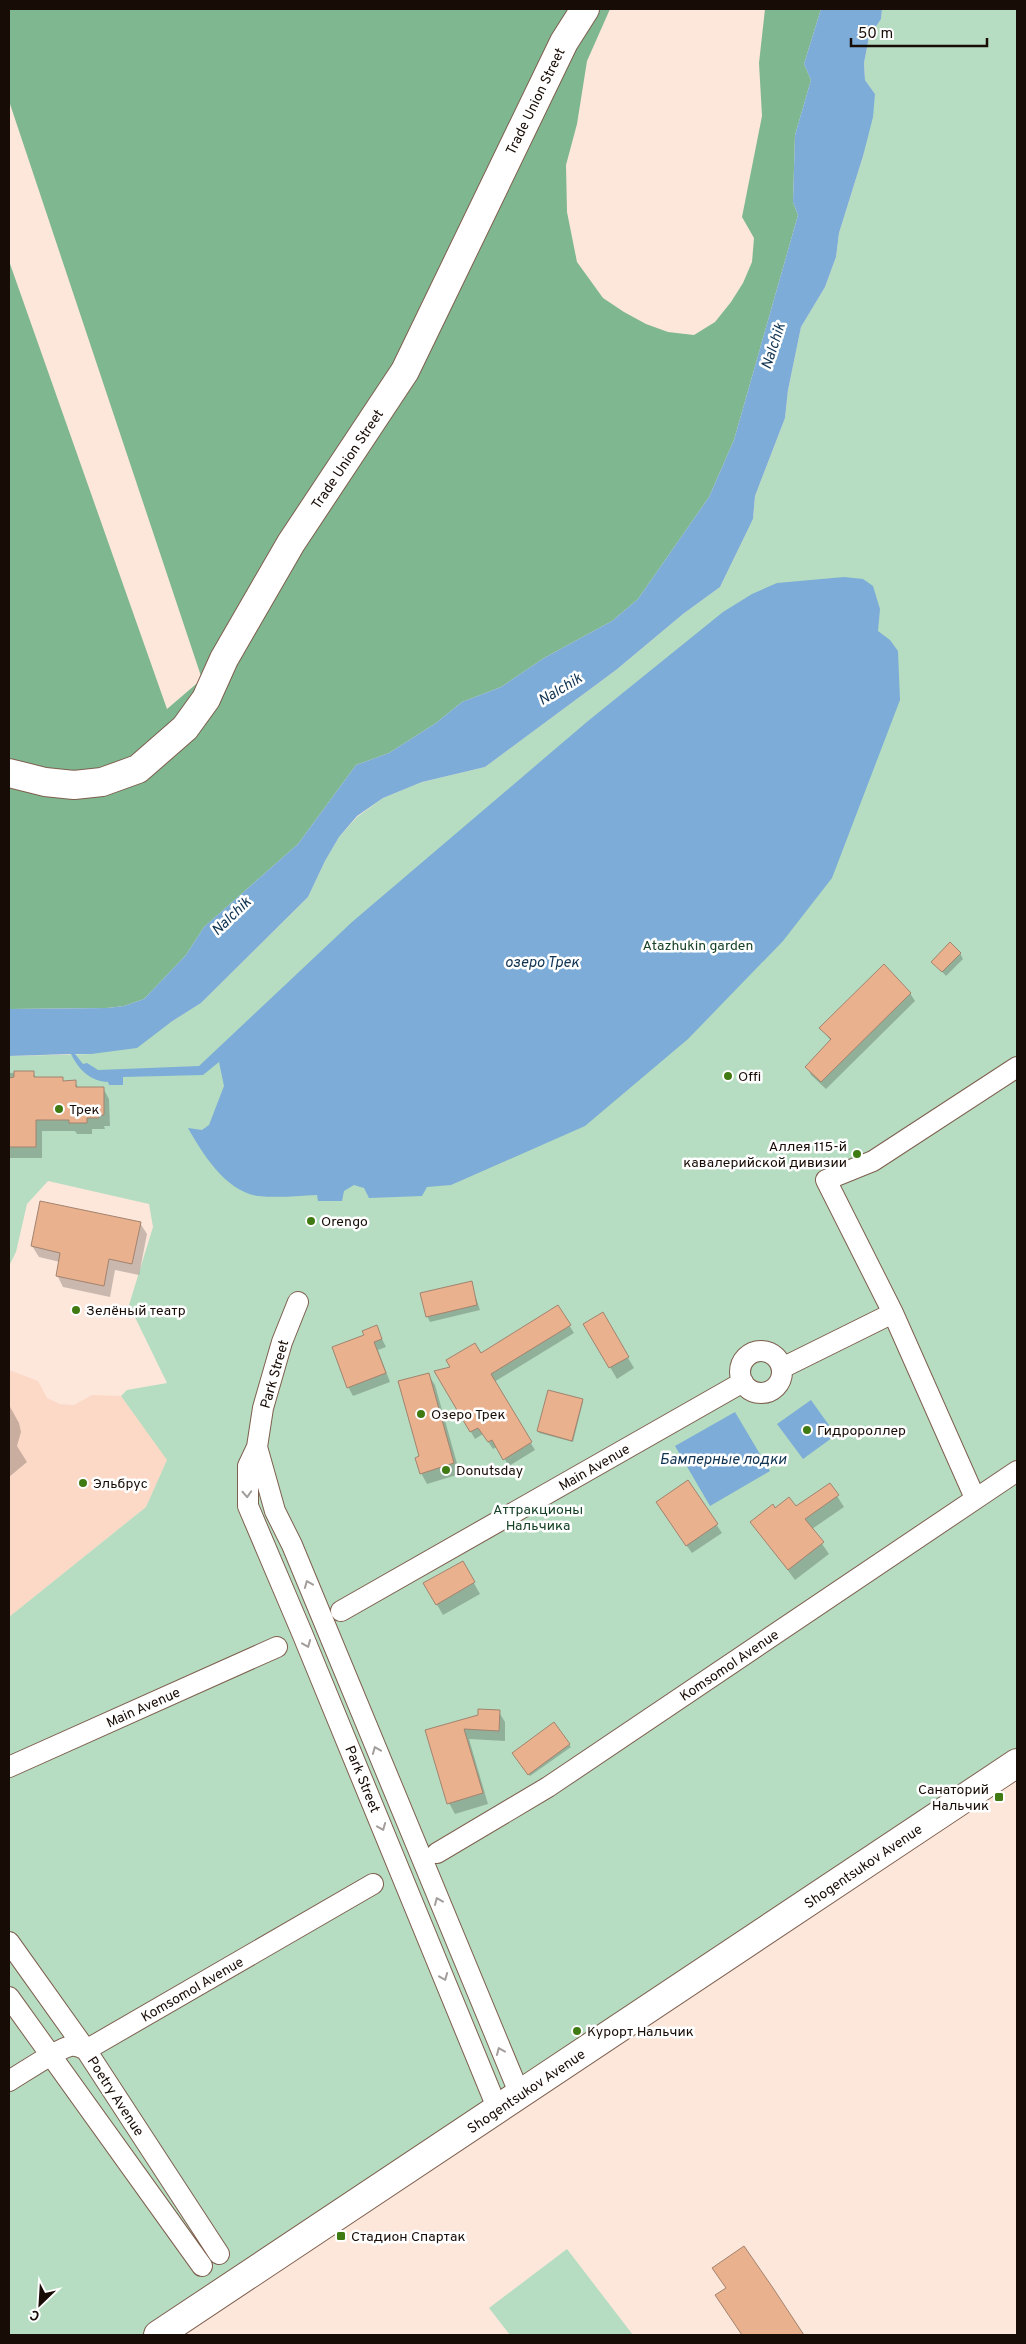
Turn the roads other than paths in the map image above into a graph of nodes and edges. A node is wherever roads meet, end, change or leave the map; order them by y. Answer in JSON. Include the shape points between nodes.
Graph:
{"nodes":[{"id":1,"x":585,"y":9,"type":"edge"},
{"id":2,"x":9,"y":773,"type":"edge"},
{"id":3,"x":1017,"y":1067,"type":"edge"},
{"id":4,"x":298,"y":1302,"type":"dead end"},
{"id":5,"x":893,"y":1313,"type":"junction"},
{"id":6,"x":782,"y":1368,"type":"junction"},
{"id":7,"x":743,"y":1382,"type":"junction"},
{"id":8,"x":1017,"y":1471,"type":"edge"},
{"id":9,"x":975,"y":1498,"type":"junction"},
{"id":10,"x":341,"y":1611,"type":"dead end"},
{"id":11,"x":277,"y":1647,"type":"dead end"},
{"id":12,"x":1017,"y":1762,"type":"edge"},
{"id":13,"x":9,"y":1767,"type":"edge"},
{"id":14,"x":437,"y":1853,"type":"dead end"},
{"id":15,"x":373,"y":1884,"type":"dead end"},
{"id":16,"x":9,"y":1942,"type":"edge"},
{"id":17,"x":9,"y":1997,"type":"edge"},
{"id":18,"x":86,"y":2050,"type":"junction"},
{"id":19,"x":51,"y":2057,"type":"junction"},
{"id":20,"x":9,"y":2081,"type":"edge"},
{"id":21,"x":509,"y":2102,"type":"junction"},
{"id":22,"x":219,"y":2254,"type":"dead end"},
{"id":23,"x":202,"y":2266,"type":"dead end"},
{"id":24,"x":158,"y":2335,"type":"edge"}],
"edges":[{"from":1,"to":2,"type":"street","name":"Trade Union Street","via":[[564,42],[405,371],[291,543],[224,659],[206,699],[185,728],[138,769],[102,782],[74,785]]},
{"from":3,"to":5,"type":"street","via":[[872,1161],[826,1180]]},
{"from":4,"to":21,"type":"street","name":"Park Street","via":[[282,1342],[263,1408],[257,1447],[248,1466],[248,1506]]},
{"from":5,"to":6,"type":"street"},
{"from":5,"to":9,"type":"street"},
{"from":6,"to":7,"type":"street","via":[[779,1382],[768,1392],[754,1391]]},
{"from":6,"to":7,"type":"street","via":[[774,1355],[764,1351],[751,1353],[742,1363],[740,1376]]},
{"from":7,"to":10,"type":"street","name":"Main Avenue"},
{"from":8,"to":9,"type":"street","name":"Komsomol Avenue"},
{"from":9,"to":14,"type":"street","name":"Komsomol Avenue","via":[[548,1787]]},
{"from":11,"to":13,"type":"street","name":"Main Avenue"},
{"from":12,"to":21,"type":"street","name":"Shogentsukov Avenue"},
{"from":15,"to":18,"type":"street","name":"Komsomol Avenue"},
{"from":16,"to":18,"type":"street","name":"Poetry Avenue"},
{"from":17,"to":19,"type":"street","name":"Poetry Avenue"},
{"from":18,"to":19,"type":"street","via":[[73,2045],[61,2048]]},
{"from":18,"to":22,"type":"street","name":"Poetry Avenue"},
{"from":19,"to":20,"type":"street"},
{"from":19,"to":23,"type":"street","name":"Poetry Avenue"},
{"from":21,"to":24,"type":"street","name":"Shogentsukov Avenue"}]}
